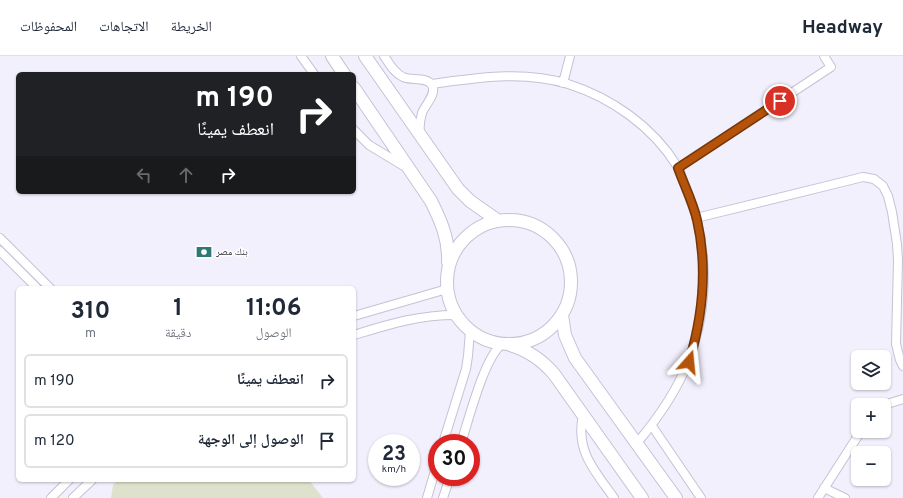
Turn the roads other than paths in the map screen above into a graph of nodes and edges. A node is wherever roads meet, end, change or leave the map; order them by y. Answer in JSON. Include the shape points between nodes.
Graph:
{"nodes":[{"id":1,"x":301,"y":56,"type":"edge"},
{"id":2,"x":332,"y":56,"type":"edge"},
{"id":3,"x":365,"y":56,"type":"edge"},
{"id":4,"x":384,"y":56,"type":"edge"},
{"id":5,"x":570,"y":56,"type":"edge"},
{"id":6,"x":824,"y":56,"type":"edge"},
{"id":7,"x":313,"y":72,"type":"edge"},
{"id":8,"x":343,"y":72,"type":"edge"},
{"id":9,"x":563,"y":83,"type":"junction"},
{"id":10,"x":431,"y":84,"type":"junction"},
{"id":11,"x":356,"y":91,"type":"edge"},
{"id":12,"x":356,"y":132,"type":"edge"},
{"id":13,"x":420,"y":136,"type":"junction"},
{"id":14,"x":678,"y":168,"type":"junction"},
{"id":15,"x":411,"y":171,"type":"junction"},
{"id":16,"x":696,"y":218,"type":"junction"},
{"id":17,"x":497,"y":220,"type":"junction"},
{"id":18,"x":0,"y":239,"type":"edge"},
{"id":19,"x":0,"y":251,"type":"edge"},
{"id":20,"x":448,"y":268,"type":"junction"},
{"id":21,"x":35,"y":286,"type":"edge"},
{"id":22,"x":48,"y":286,"type":"edge"},
{"id":23,"x":447,"y":289,"type":"junction"},
{"id":24,"x":562,"y":314,"type":"junction"},
{"id":25,"x":356,"y":315,"type":"edge"},
{"id":26,"x":456,"y":315,"type":"junction"},
{"id":27,"x":470,"y":331,"type":"junction"},
{"id":28,"x":356,"y":334,"type":"edge"},
{"id":29,"x":899,"y":342,"type":"edge"},
{"id":30,"x":504,"y":344,"type":"junction"},
{"id":31,"x":903,"y":366,"type":"edge"},
{"id":32,"x":903,"y":399,"type":"edge"},
{"id":33,"x":891,"y":403,"type":"edge"},
{"id":34,"x":583,"y":415,"type":"junction"},
{"id":35,"x":652,"y":426,"type":"junction"},
{"id":36,"x":446,"y":434,"type":"edge"},
{"id":37,"x":464,"y":434,"type":"edge"},
{"id":38,"x":856,"y":438,"type":"edge"},
{"id":39,"x":637,"y":443,"type":"junction"},
{"id":40,"x":67,"y":482,"type":"edge"},
{"id":41,"x":90,"y":482,"type":"edge"},
{"id":42,"x":431,"y":486,"type":"edge"},
{"id":43,"x":447,"y":486,"type":"edge"},
{"id":44,"x":824,"y":488,"type":"junction"},
{"id":45,"x":51,"y":498,"type":"edge"},
{"id":46,"x":73,"y":498,"type":"edge"},
{"id":47,"x":427,"y":498,"type":"edge"},
{"id":48,"x":444,"y":498,"type":"edge"},
{"id":49,"x":614,"y":498,"type":"edge"},
{"id":50,"x":642,"y":498,"type":"edge"},
{"id":51,"x":676,"y":498,"type":"edge"},
{"id":52,"x":701,"y":498,"type":"edge"},
{"id":53,"x":818,"y":498,"type":"edge"},
{"id":54,"x":845,"y":498,"type":"edge"}],
"edges":[{"from":1,"to":7,"type":"street"},
{"from":2,"to":8,"type":"main road"},
{"from":3,"to":13,"type":"main road"},
{"from":4,"to":10,"type":"street","via":[[402,77],[425,80]]},
{"from":5,"to":9,"type":"street"},
{"from":6,"to":14,"type":"street","via":[[831,67]]},
{"from":9,"to":10,"type":"street","via":[[526,76],[504,76]]},
{"from":9,"to":14,"type":"street","via":[[607,101],[627,114],[644,127]]},
{"from":10,"to":13,"type":"street","via":[[433,93],[422,114]]},
{"from":11,"to":15,"type":"main road"},
{"from":12,"to":15,"type":"street","via":[[369,145]]},
{"from":13,"to":17,"type":"main road","via":[[458,189]]},
{"from":14,"to":16,"type":"street"},
{"from":15,"to":20,"type":"main road","via":[[440,218],[447,245]]},
{"from":16,"to":29,"type":"street","via":[[863,177],[879,182],[888,196],[897,244]]},
{"from":16,"to":35,"type":"street","via":[[704,266],[701,314],[696,338],[679,384]]},
{"from":17,"to":20,"type":"main road","via":[[480,226],[466,237],[454,251]]},
{"from":17,"to":24,"type":"main road","via":[[533,224],[548,233],[560,246],[568,262],[571,280],[569,298]]},
{"from":18,"to":22,"type":"street"},
{"from":19,"to":21,"type":"street"},
{"from":20,"to":23,"type":"main road"},
{"from":23,"to":25,"type":"street"},
{"from":23,"to":26,"type":"main road"},
{"from":24,"to":30,"type":"main road","via":[[538,337]]},
{"from":24,"to":39,"type":"main road","via":[[565,335],[575,358]]},
{"from":26,"to":27,"type":"main road"},
{"from":26,"to":28,"type":"street","via":[[412,318]]},
{"from":27,"to":30,"type":"main road","via":[[491,342]]},
{"from":27,"to":36,"type":"street","via":[[466,369]]},
{"from":29,"to":31,"type":"street","via":[[898,352]]},
{"from":30,"to":34,"type":"main road","via":[[526,351],[545,365]]},
{"from":30,"to":37,"type":"street","via":[[497,348],[484,372]]},
{"from":32,"to":33,"type":"street"},
{"from":34,"to":49,"type":"street","via":[[581,435],[585,453]]},
{"from":34,"to":50,"type":"main road"},
{"from":35,"to":39,"type":"street"},
{"from":35,"to":52,"type":"street"},
{"from":38,"to":44,"type":"street"},
{"from":39,"to":51,"type":"main road"},
{"from":40,"to":45,"type":"street"},
{"from":41,"to":46,"type":"street"},
{"from":42,"to":47,"type":"street"},
{"from":43,"to":48,"type":"street"},
{"from":44,"to":53,"type":"street"},
{"from":44,"to":54,"type":"street"}]}
